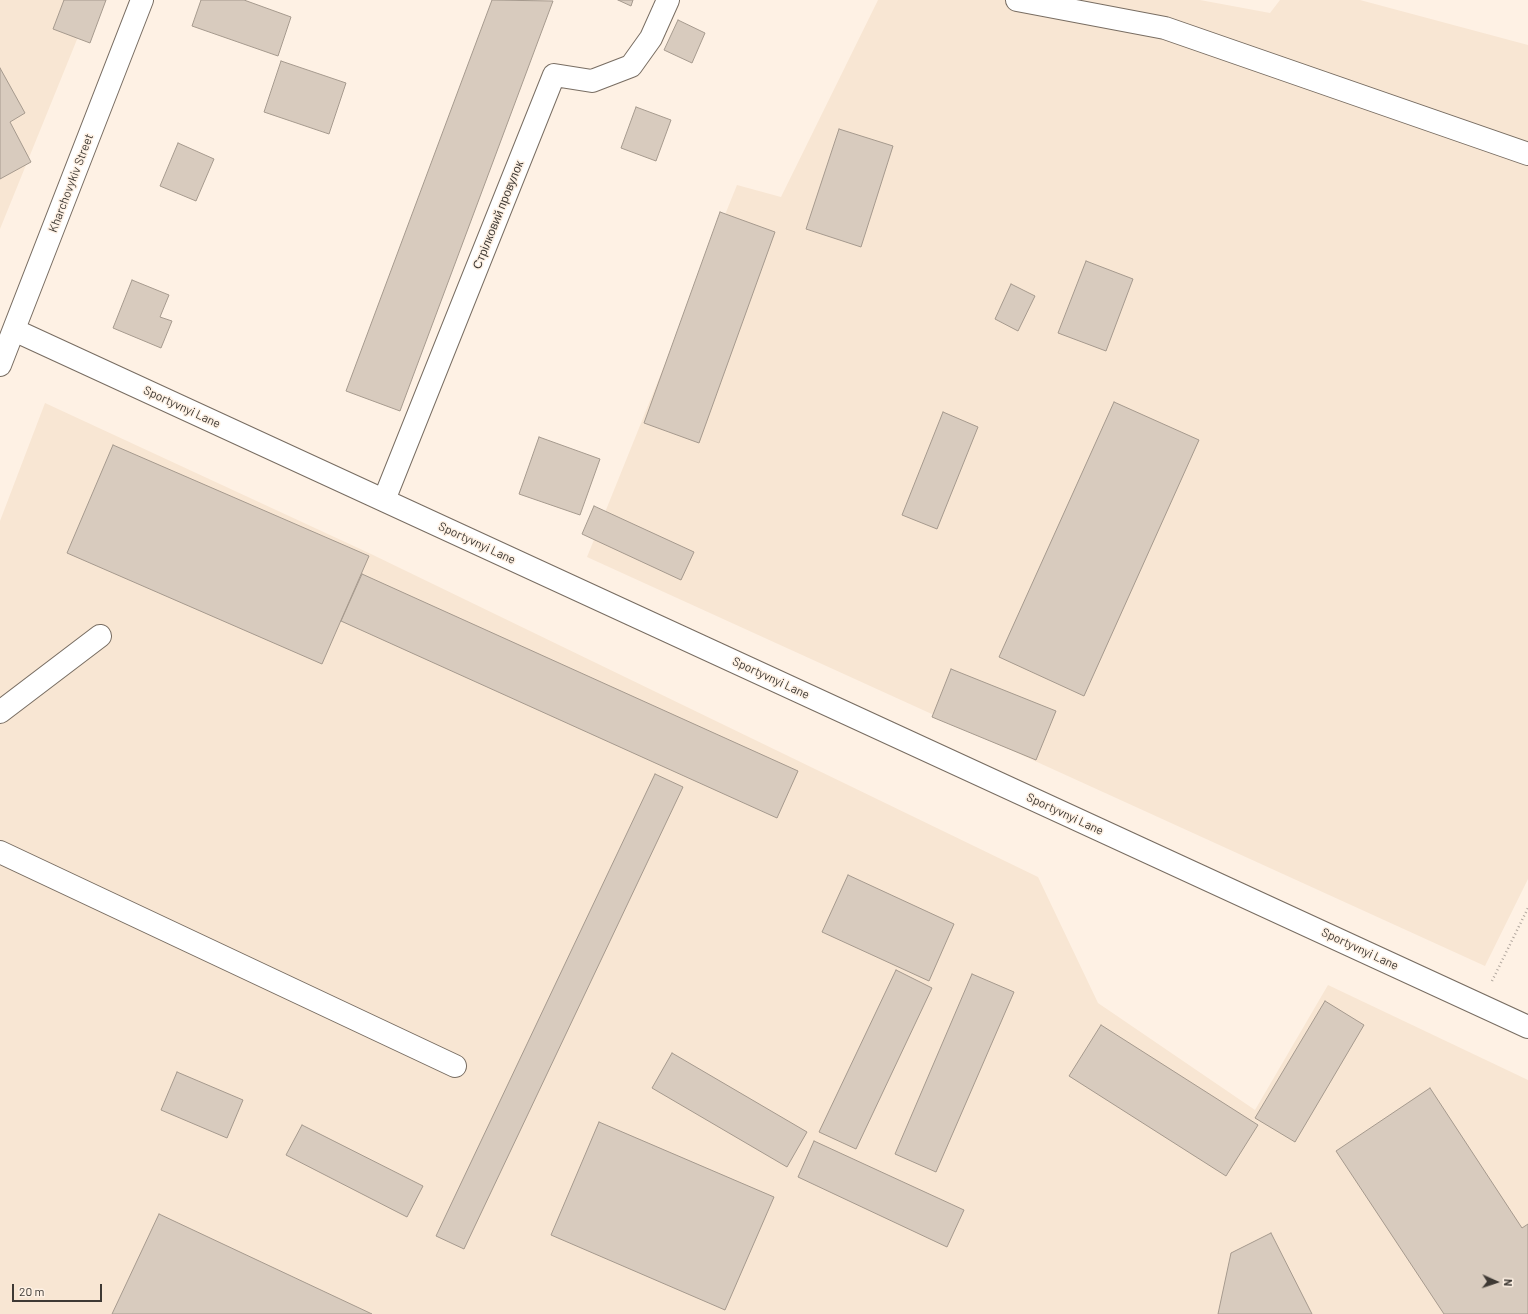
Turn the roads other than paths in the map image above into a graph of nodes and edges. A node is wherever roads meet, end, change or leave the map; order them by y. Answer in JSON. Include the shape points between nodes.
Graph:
{"nodes":[{"id":1,"x":142,"y":0,"type":"edge"},
{"id":2,"x":668,"y":0,"type":"edge"},
{"id":3,"x":1017,"y":0,"type":"edge"},
{"id":4,"x":1528,"y":154,"type":"edge"},
{"id":5,"x":14,"y":330,"type":"junction"},
{"id":6,"x":0,"y":365,"type":"edge"},
{"id":7,"x":384,"y":500,"type":"junction"},
{"id":8,"x":100,"y":636,"type":"dead end"},
{"id":9,"x":0,"y":712,"type":"edge"},
{"id":10,"x":0,"y":852,"type":"edge"},
{"id":11,"x":1528,"y":1027,"type":"edge"},
{"id":12,"x":455,"y":1066,"type":"dead end"}],
"edges":[{"from":1,"to":5,"type":"street","name":"Kharchovykiv Street"},
{"from":2,"to":7,"type":"street","name":"Стрілковий провулок","via":[[651,38],[631,66],[592,81],[554,75]]},
{"from":3,"to":4,"type":"street","via":[[1165,28]]},
{"from":5,"to":6,"type":"street","name":"Kharchovykiv Street"},
{"from":5,"to":7,"type":"street","name":"Sportyvnyi Lane"},
{"from":7,"to":11,"type":"street","name":"Sportyvnyi Lane"},
{"from":8,"to":9,"type":"street"},
{"from":10,"to":12,"type":"street"}]}
